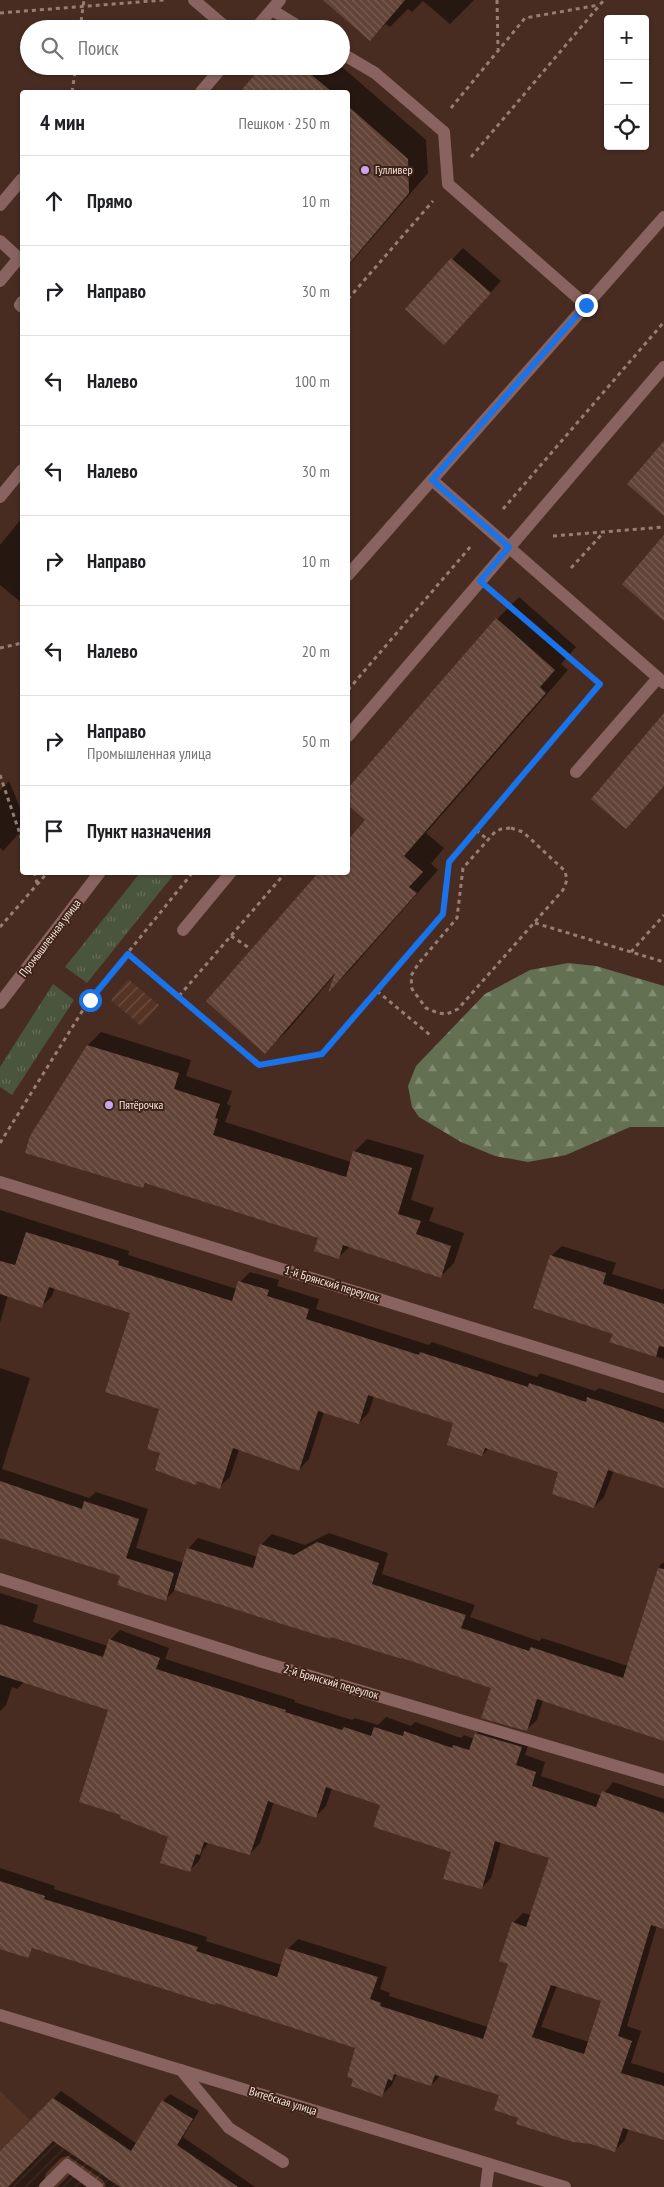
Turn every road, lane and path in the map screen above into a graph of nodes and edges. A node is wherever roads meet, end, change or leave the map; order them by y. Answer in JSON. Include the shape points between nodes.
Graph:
{"nodes":[{"id":1,"x":84,"y":0,"type":"edge"},
{"id":2,"x":164,"y":0,"type":"edge"},
{"id":3,"x":194,"y":0,"type":"edge"},
{"id":4,"x":497,"y":0,"type":"edge"},
{"id":5,"x":604,"y":0,"type":"edge"},
{"id":6,"x":83,"y":5,"type":"junction"},
{"id":7,"x":276,"y":5,"type":"edge"},
{"id":8,"x":600,"y":5,"type":"junction"},
{"id":9,"x":0,"y":13,"type":"edge"},
{"id":10,"x":81,"y":20,"type":"edge"},
{"id":11,"x":217,"y":20,"type":"edge"},
{"id":12,"x":263,"y":20,"type":"edge"},
{"id":13,"x":293,"y":20,"type":"edge"},
{"id":14,"x":498,"y":50,"type":"junction"},
{"id":15,"x":350,"y":58,"type":"edge"},
{"id":16,"x":75,"y":75,"type":"edge"},
{"id":17,"x":215,"y":75,"type":"edge"},
{"id":18,"x":72,"y":90,"type":"edge"},
{"id":19,"x":203,"y":90,"type":"edge"},
{"id":20,"x":437,"y":126,"type":"junction"},
{"id":21,"x":20,"y":181,"type":"edge"},
{"id":22,"x":448,"y":184,"type":"junction"},
{"id":23,"x":0,"y":205,"type":"edge"},
{"id":24,"x":664,"y":217,"type":"edge"},
{"id":25,"x":0,"y":241,"type":"edge"},
{"id":26,"x":20,"y":259,"type":"edge"},
{"id":27,"x":20,"y":261,"type":"edge"},
{"id":28,"x":0,"y":280,"type":"edge"},
{"id":29,"x":350,"y":296,"type":"edge"},
{"id":30,"x":586,"y":305,"type":"junction"},
{"id":31,"x":664,"y":322,"type":"edge"},
{"id":32,"x":664,"y":367,"type":"edge"},
{"id":33,"x":20,"y":472,"type":"edge"},
{"id":34,"x":432,"y":480,"type":"junction"},
{"id":35,"x":0,"y":497,"type":"edge"},
{"id":36,"x":664,"y":527,"type":"edge"},
{"id":37,"x":487,"y":528,"type":"junction"},
{"id":38,"x":604,"y":532,"type":"junction"},
{"id":39,"x":551,"y":536,"type":"dead end"},
{"id":40,"x":509,"y":547,"type":"junction"},
{"id":41,"x":571,"y":568,"type":"dead end"},
{"id":42,"x":350,"y":573,"type":"edge"},
{"id":43,"x":480,"y":581,"type":"junction"},
{"id":44,"x":20,"y":643,"type":"edge"},
{"id":45,"x":0,"y":648,"type":"edge"},
{"id":46,"x":661,"y":680,"type":"edge"},
{"id":47,"x":350,"y":688,"type":"edge"},
{"id":48,"x":350,"y":734,"type":"edge"},
{"id":49,"x":576,"y":772,"type":"dead end"},
{"id":50,"x":0,"y":775,"type":"edge"},
{"id":51,"x":476,"y":830,"type":"junction"},
{"id":52,"x":20,"y":834,"type":"edge"},
{"id":53,"x":487,"y":839,"type":"junction"},
{"id":54,"x":35,"y":875,"type":"edge"},
{"id":55,"x":46,"y":875,"type":"edge"},
{"id":56,"x":98,"y":875,"type":"edge"},
{"id":57,"x":191,"y":875,"type":"edge"},
{"id":58,"x":229,"y":875,"type":"edge"},
{"id":59,"x":283,"y":875,"type":"edge"},
{"id":60,"x":38,"y":884,"type":"junction"},
{"id":61,"x":664,"y":915,"type":"edge"},
{"id":62,"x":535,"y":923,"type":"junction"},
{"id":63,"x":0,"y":927,"type":"edge"},
{"id":64,"x":183,"y":930,"type":"dead end"},
{"id":65,"x":231,"y":936,"type":"junction"},
{"id":66,"x":252,"y":949,"type":"dead end"},
{"id":67,"x":631,"y":952,"type":"junction"},
{"id":68,"x":128,"y":954,"type":"junction"},
{"id":69,"x":664,"y":962,"type":"edge"},
{"id":70,"x":377,"y":990,"type":"junction"},
{"id":71,"x":179,"y":996,"type":"junction"},
{"id":72,"x":0,"y":1003,"type":"edge"},
{"id":73,"x":430,"y":1035,"type":"dead end"},
{"id":74,"x":0,"y":1143,"type":"edge"},
{"id":75,"x":0,"y":1182,"type":"edge"},
{"id":76,"x":664,"y":1387,"type":"edge"},
{"id":77,"x":0,"y":1579,"type":"edge"},
{"id":78,"x":664,"y":1780,"type":"edge"},
{"id":79,"x":0,"y":2015,"type":"edge"},
{"id":80,"x":180,"y":2070,"type":"junction"},
{"id":81,"x":283,"y":2162,"type":"dead end"},
{"id":82,"x":489,"y":2164,"type":"junction"},
{"id":83,"x":45,"y":2187,"type":"edge"},
{"id":84,"x":97,"y":2187,"type":"edge"},
{"id":85,"x":486,"y":2187,"type":"edge"},
{"id":86,"x":566,"y":2187,"type":"edge"}],
"edges":[{"from":1,"to":6,"type":"path"},
{"from":2,"to":6,"type":"path"},
{"from":3,"to":11,"type":"street"},
{"from":4,"to":14,"type":"path"},
{"from":5,"to":8,"type":"path"},
{"from":6,"to":9,"type":"path"},
{"from":6,"to":10,"type":"path"},
{"from":7,"to":12,"type":"street"},
{"from":7,"to":13,"type":"street"},
{"from":8,"to":14,"type":"path","via":[[525,18]]},
{"from":8,"to":22,"type":"path"},
{"from":14,"to":20,"type":"path"},
{"from":15,"to":20,"type":"street","via":[[374,73]]},
{"from":16,"to":18,"type":"path"},
{"from":17,"to":19,"type":"street"},
{"from":20,"to":22,"type":"street","via":[[444,132]]},
{"from":21,"to":23,"type":"street"},
{"from":22,"to":29,"type":"path"},
{"from":22,"to":30,"type":"street"},
{"from":24,"to":30,"type":"street"},
{"from":25,"to":26,"type":"street"},
{"from":27,"to":28,"type":"street"},
{"from":30,"to":34,"type":"street"},
{"from":31,"to":37,"type":"path"},
{"from":32,"to":40,"type":"street"},
{"from":33,"to":35,"type":"street"},
{"from":34,"to":37,"type":"street"},
{"from":34,"to":42,"type":"street"},
{"from":36,"to":38,"type":"path"},
{"from":37,"to":40,"type":"street"},
{"from":37,"to":47,"type":"path"},
{"from":38,"to":39,"type":"path"},
{"from":38,"to":41,"type":"path"},
{"from":40,"to":43,"type":"street"},
{"from":40,"to":46,"type":"street"},
{"from":43,"to":48,"type":"street"},
{"from":43,"to":51,"type":"path","via":[[600,684]]},
{"from":44,"to":45,"type":"path"},
{"from":46,"to":49,"type":"street"},
{"from":50,"to":52,"type":"path"},
{"from":51,"to":53,"type":"path"},
{"from":51,"to":70,"type":"path","via":[[449,862],[443,914]]},
{"from":53,"to":62,"type":"path","via":[[501,828],[523,832],[565,872],[564,890]]},
{"from":53,"to":62,"type":"path","via":[[463,868],[457,918],[418,964],[412,976],[412,989],[417,998],[426,1008],[438,1013],[458,1010]]},
{"from":54,"to":60,"type":"path"},
{"from":55,"to":60,"type":"path"},
{"from":56,"to":72,"type":"street","name":"Промышленная улица"},
{"from":57,"to":68,"type":"path"},
{"from":58,"to":64,"type":"street"},
{"from":59,"to":65,"type":"path"},
{"from":60,"to":63,"type":"path"},
{"from":61,"to":67,"type":"path"},
{"from":62,"to":67,"type":"path"},
{"from":65,"to":66,"type":"path"},
{"from":65,"to":71,"type":"path"},
{"from":67,"to":69,"type":"path"},
{"from":68,"to":71,"type":"path"},
{"from":68,"to":74,"type":"path","via":[[88,1002]]},
{"from":70,"to":71,"type":"path","via":[[322,1054],[259,1065]]},
{"from":70,"to":73,"type":"path"},
{"from":75,"to":76,"type":"street","name":"1-й Брянский переулок"},
{"from":77,"to":78,"type":"street","name":"2-й Брянский переулок","via":[[268,1664]]},
{"from":79,"to":80,"type":"street","name":"Витебская улица"},
{"from":80,"to":81,"type":"street","via":[[229,2128]]},
{"from":80,"to":82,"type":"street","name":"Витебская улица"},
{"from":82,"to":85,"type":"street"},
{"from":82,"to":86,"type":"street","name":"Витебская улица"},
{"from":83,"to":84,"type":"street","via":[[67,2165]]}]}
